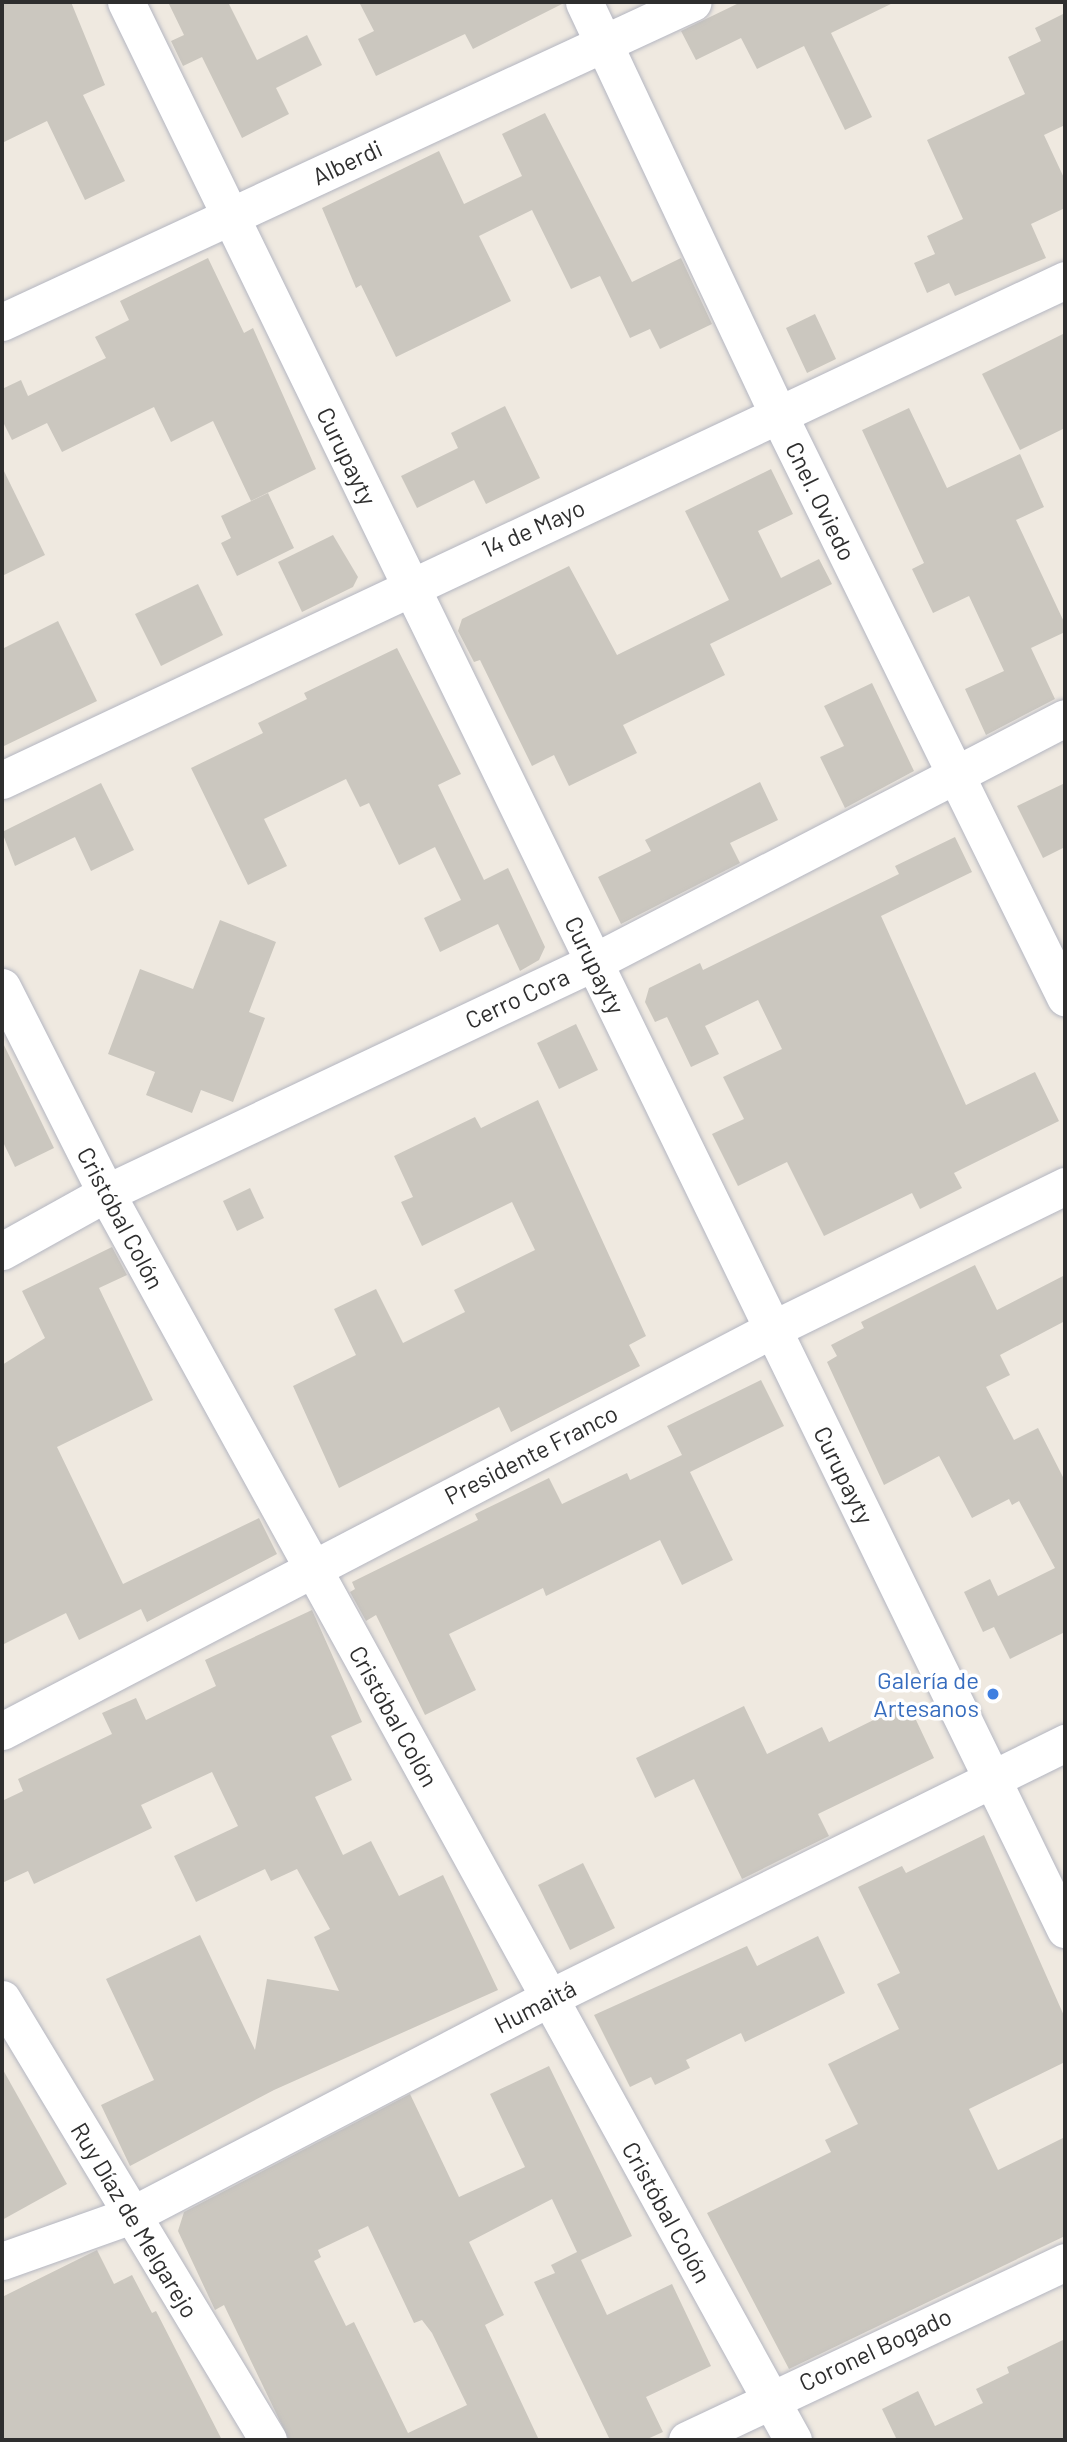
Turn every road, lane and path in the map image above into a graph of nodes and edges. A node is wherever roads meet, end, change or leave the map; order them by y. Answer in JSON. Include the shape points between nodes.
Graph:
{"nodes":[{"id":1,"x":126,"y":2,"type":"edge"},
{"id":2,"x":584,"y":2,"type":"edge"},
{"id":3,"x":693,"y":2,"type":"edge"},
{"id":4,"x":604,"y":43,"type":"junction"},
{"id":5,"x":231,"y":216,"type":"junction"},
{"id":6,"x":1065,"y":280,"type":"edge"},
{"id":7,"x":2,"y":322,"type":"edge"},
{"id":8,"x":779,"y":416,"type":"junction"},
{"id":9,"x":410,"y":584,"type":"junction"},
{"id":10,"x":1065,"y":718,"type":"edge"},
{"id":11,"x":954,"y":773,"type":"junction"},
{"id":12,"x":2,"y":780,"type":"edge"},
{"id":13,"x":594,"y":962,"type":"junction"},
{"id":14,"x":2,"y":987,"type":"edge"},
{"id":15,"x":1065,"y":997,"type":"edge"},
{"id":16,"x":1065,"y":1186,"type":"edge"},
{"id":17,"x":106,"y":1193,"type":"junction"},
{"id":18,"x":2,"y":1251,"type":"edge"},
{"id":19,"x":773,"y":1329,"type":"junction"},
{"id":20,"x":312,"y":1567,"type":"junction"},
{"id":21,"x":2,"y":1731,"type":"edge"},
{"id":22,"x":1065,"y":1743,"type":"edge"},
{"id":23,"x":991,"y":1777,"type":"junction"},
{"id":24,"x":1065,"y":1929,"type":"edge"},
{"id":25,"x":549,"y":1998,"type":"junction"},
{"id":26,"x":2,"y":1999,"type":"edge"},
{"id":27,"x":132,"y":2215,"type":"junction"},
{"id":28,"x":2,"y":2262,"type":"edge"},
{"id":29,"x":1065,"y":2262,"type":"edge"},
{"id":30,"x":769,"y":2397,"type":"junction"},
{"id":31,"x":268,"y":2440,"type":"edge"},
{"id":32,"x":687,"y":2440,"type":"edge"},
{"id":33,"x":793,"y":2440,"type":"edge"}],
"edges":[{"from":1,"to":5,"type":"street","name":"Curupayty"},
{"from":2,"to":4,"type":"street","name":"Cnel. Oviedo"},
{"from":3,"to":4,"type":"street","name":"Alberdi"},
{"from":4,"to":5,"type":"street","name":"Alberdi"},
{"from":4,"to":8,"type":"street","name":"Cnel. Oviedo"},
{"from":5,"to":7,"type":"street","name":"Alberdi"},
{"from":5,"to":9,"type":"street","name":"Curupayty"},
{"from":6,"to":8,"type":"street","name":"14 de Mayo"},
{"from":8,"to":9,"type":"street","name":"14 de Mayo"},
{"from":8,"to":11,"type":"street","name":"Cnel. Oviedo"},
{"from":9,"to":12,"type":"street","name":"14 de Mayo"},
{"from":9,"to":13,"type":"street","name":"Curupayty"},
{"from":10,"to":11,"type":"street","name":"Cerro Cora"},
{"from":11,"to":13,"type":"street","name":"Cerro Cora"},
{"from":11,"to":15,"type":"street","name":"Cnel. Oviedo"},
{"from":13,"to":17,"type":"street","name":"Cerro Cora"},
{"from":13,"to":19,"type":"street","name":"Curupayty"},
{"from":14,"to":17,"type":"street","name":"Cristóbal Colón"},
{"from":16,"to":19,"type":"street","name":"Presidente Franco"},
{"from":17,"to":18,"type":"street","name":"Cerro Cora"},
{"from":17,"to":20,"type":"street","name":"Cristóbal Colón"},
{"from":19,"to":20,"type":"street","name":"Presidente Franco"},
{"from":19,"to":23,"type":"street","name":"Curupayty"},
{"from":20,"to":21,"type":"street","name":"Presidente Franco"},
{"from":20,"to":25,"type":"street","name":"Cristóbal Colón"},
{"from":22,"to":23,"type":"street","name":"Humaitá"},
{"from":23,"to":24,"type":"street","name":"Curupayty"},
{"from":23,"to":25,"type":"street","name":"Humaitá"},
{"from":25,"to":27,"type":"street","name":"Humaitá"},
{"from":25,"to":30,"type":"street","name":"Cristóbal Colón"},
{"from":26,"to":27,"type":"street","name":"Ruy Díaz de Melgarejo"},
{"from":27,"to":28,"type":"street","name":"Humaitá"},
{"from":27,"to":31,"type":"street","name":"Ruy Díaz de Melgarejo"},
{"from":29,"to":30,"type":"street","name":"Coronel Bogado"},
{"from":30,"to":32,"type":"street","name":"Coronel Bogado"},
{"from":30,"to":33,"type":"street","name":"Cristóbal Colón"}]}
